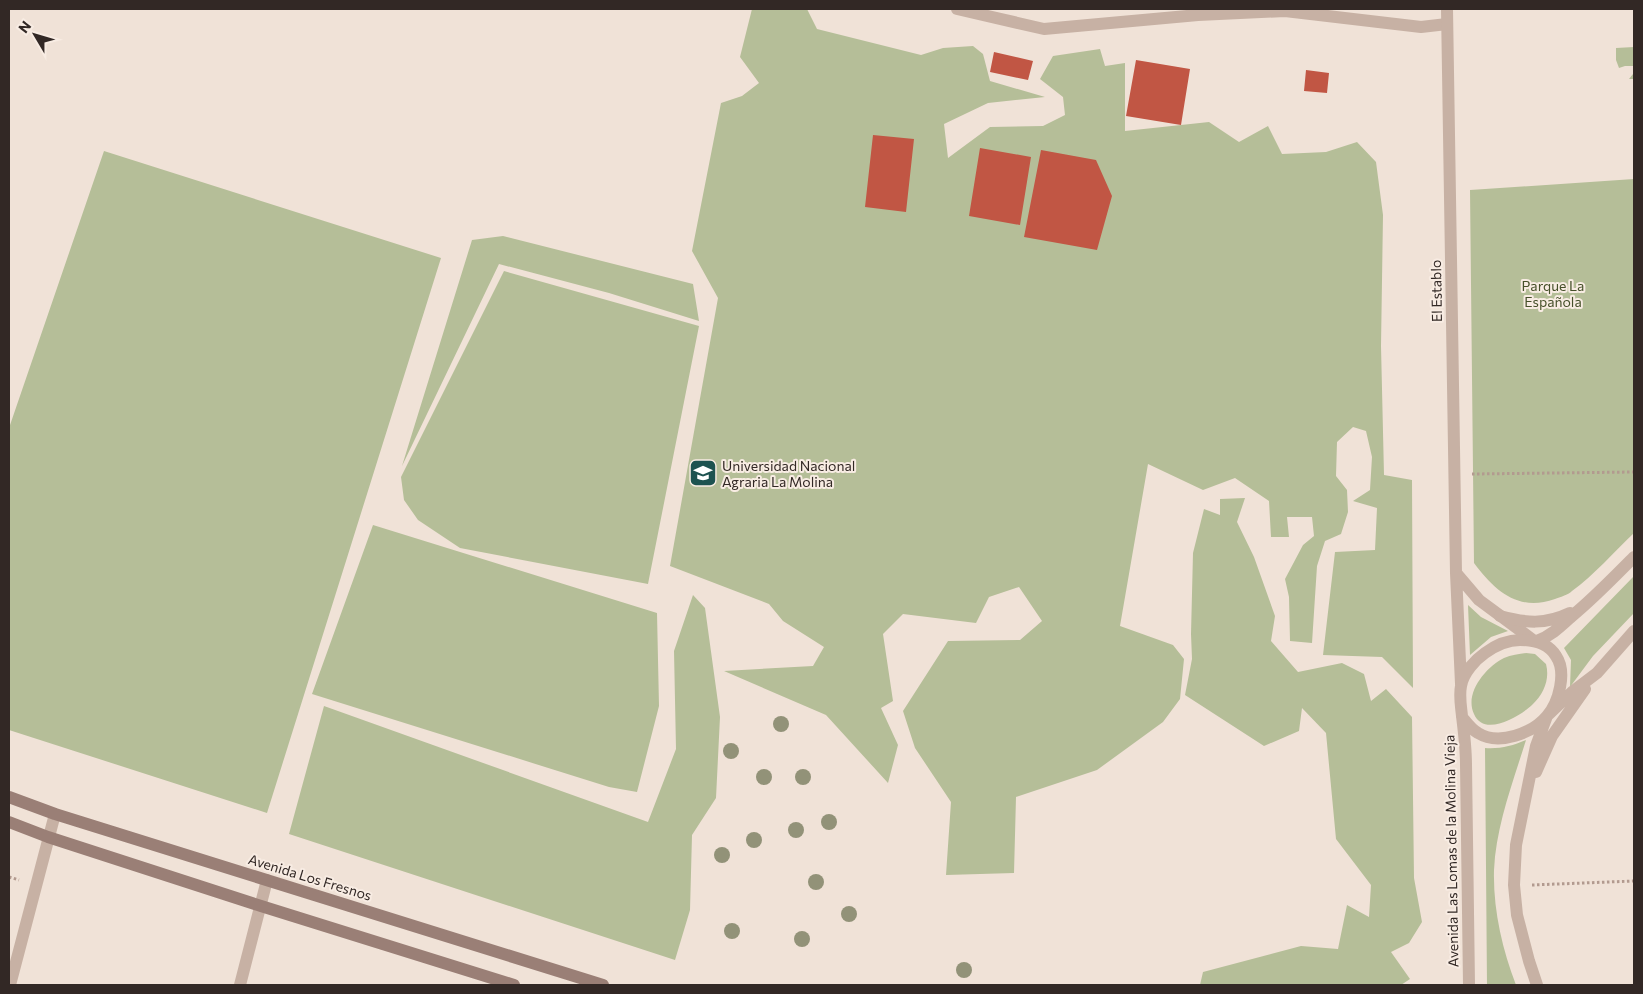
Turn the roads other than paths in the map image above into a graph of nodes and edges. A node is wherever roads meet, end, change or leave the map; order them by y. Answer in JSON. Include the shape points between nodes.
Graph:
{"nodes":[{"id":1,"x":958,"y":9,"type":"edge"},
{"id":2,"x":1447,"y":9,"type":"edge"},
{"id":3,"x":1447,"y":24,"type":"junction"},
{"id":4,"x":1634,"y":557,"type":"edge"},
{"id":5,"x":1456,"y":573,"type":"junction"},
{"id":6,"x":1584,"y":606,"type":"junction"},
{"id":7,"x":1500,"y":616,"type":"junction"},
{"id":8,"x":1634,"y":631,"type":"edge"},
{"id":9,"x":1535,"y":641,"type":"junction"},
{"id":10,"x":1597,"y":673,"type":"junction"},
{"id":11,"x":1461,"y":684,"type":"junction"},
{"id":12,"x":1547,"y":716,"type":"junction"},
{"id":13,"x":1462,"y":717,"type":"junction"},
{"id":14,"x":9,"y":797,"type":"edge"},
{"id":15,"x":1524,"y":802,"type":"junction"},
{"id":16,"x":55,"y":814,"type":"junction"},
{"id":17,"x":9,"y":822,"type":"edge"},
{"id":18,"x":48,"y":837,"type":"junction"},
{"id":19,"x":268,"y":880,"type":"junction"},
{"id":20,"x":261,"y":906,"type":"junction"},
{"id":21,"x":10,"y":985,"type":"edge"},
{"id":22,"x":240,"y":985,"type":"edge"},
{"id":23,"x":514,"y":985,"type":"edge"},
{"id":24,"x":603,"y":985,"type":"edge"},
{"id":25,"x":1469,"y":985,"type":"edge"},
{"id":26,"x":1538,"y":985,"type":"edge"}],
"edges":[{"from":1,"to":3,"type":"street","via":[[1044,29],[1198,14],[1285,11],[1421,27]]},
{"from":2,"to":3,"type":"street","name":"El Establo"},
{"from":3,"to":5,"type":"street","name":"El Establo"},
{"from":4,"to":6,"type":"street"},
{"from":5,"to":7,"type":"street","via":[[1479,600]]},
{"from":5,"to":11,"type":"street","name":"El Establo"},
{"from":6,"to":7,"type":"street","via":[[1560,618],[1540,622],[1522,622]]},
{"from":6,"to":9,"type":"street","via":[[1546,638]]},
{"from":7,"to":9,"type":"street"},
{"from":8,"to":10,"type":"street"},
{"from":9,"to":11,"type":"street","via":[[1504,642],[1490,649],[1478,658]]},
{"from":9,"to":12,"type":"street","via":[[1553,651],[1561,671],[1556,701]]},
{"from":10,"to":12,"type":"street"},
{"from":10,"to":15,"type":"street","via":[[1552,736]]},
{"from":11,"to":13,"type":"street"},
{"from":12,"to":13,"type":"street","via":[[1532,728],[1503,738],[1478,734]]},
{"from":12,"to":15,"type":"street","via":[[1536,746]]},
{"from":13,"to":25,"type":"street","name":"Avenida Las Lomas de la Molina Vieja","via":[[1466,760]]},
{"from":14,"to":16,"type":"main road","name":"Avenida Los Fresnos"},
{"from":15,"to":26,"type":"street","via":[[1516,845],[1514,885],[1517,915]]},
{"from":16,"to":18,"type":"street"},
{"from":16,"to":19,"type":"main road","name":"Avenida Los Fresnos"},
{"from":17,"to":18,"type":"main road"},
{"from":18,"to":20,"type":"main road"},
{"from":18,"to":21,"type":"street"},
{"from":19,"to":20,"type":"street"},
{"from":19,"to":24,"type":"main road","name":"Avenida Los Fresnos"},
{"from":20,"to":22,"type":"street"},
{"from":20,"to":23,"type":"main road"}]}
